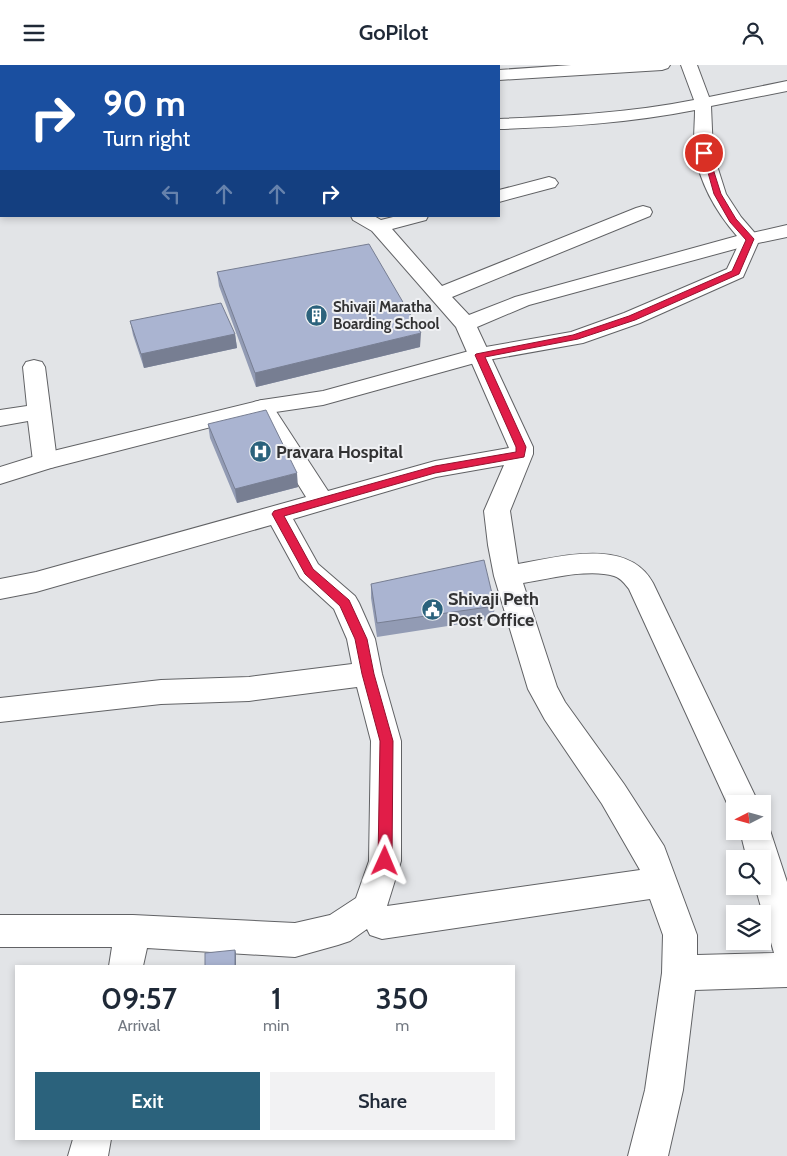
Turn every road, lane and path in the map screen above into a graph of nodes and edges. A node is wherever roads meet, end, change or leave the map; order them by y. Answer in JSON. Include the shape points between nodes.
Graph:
{"nodes":[{"id":1,"x":662,"y":65,"type":"edge"},
{"id":2,"x":689,"y":65,"type":"edge"},
{"id":3,"x":500,"y":75,"type":"edge"},
{"id":4,"x":787,"y":86,"type":"edge"},
{"id":5,"x":703,"y":103,"type":"junction"},
{"id":6,"x":500,"y":123,"type":"edge"},
{"id":7,"x":549,"y":183,"type":"dead end"},
{"id":8,"x":500,"y":196,"type":"edge"},
{"id":9,"x":643,"y":212,"type":"dead end"},
{"id":10,"x":411,"y":217,"type":"edge"},
{"id":11,"x":369,"y":222,"type":"edge"},
{"id":12,"x":787,"y":231,"type":"edge"},
{"id":13,"x":750,"y":239,"type":"junction"},
{"id":14,"x":438,"y":295,"type":"junction"},
{"id":15,"x":465,"y":325,"type":"junction"},
{"id":16,"x":480,"y":355,"type":"junction"},
{"id":17,"x":34,"y":367,"type":"dead end"},
{"id":18,"x":262,"y":407,"type":"junction"},
{"id":19,"x":39,"y":413,"type":"junction"},
{"id":20,"x":0,"y":418,"type":"edge"},
{"id":21,"x":521,"y":455,"type":"junction"},
{"id":22,"x":45,"y":461,"type":"junction"},
{"id":23,"x":0,"y":476,"type":"edge"},
{"id":24,"x":322,"y":502,"type":"junction"},
{"id":25,"x":278,"y":514,"type":"junction"},
{"id":26,"x":507,"y":576,"type":"junction"},
{"id":27,"x":0,"y":589,"type":"edge"},
{"id":28,"x":368,"y":674,"type":"junction"},
{"id":29,"x":0,"y":710,"type":"edge"},
{"id":30,"x":739,"y":795,"type":"edge"},
{"id":31,"x":759,"y":840,"type":"edge"},
{"id":32,"x":661,"y":882,"type":"junction"},
{"id":33,"x":382,"y":923,"type":"dead end"},
{"id":34,"x":0,"y":931,"type":"edge"},
{"id":35,"x":133,"y":931,"type":"junction"},
{"id":36,"x":787,"y":942,"type":"edge"},
{"id":37,"x":126,"y":965,"type":"edge"},
{"id":38,"x":787,"y":970,"type":"edge"},
{"id":39,"x":680,"y":973,"type":"junction"},
{"id":40,"x":92,"y":1140,"type":"edge"},
{"id":41,"x":88,"y":1156,"type":"edge"},
{"id":42,"x":648,"y":1156,"type":"edge"}],
"edges":[{"from":1,"to":3,"type":"street"},
{"from":2,"to":5,"type":"street"},
{"from":4,"to":5,"type":"street"},
{"from":5,"to":6,"type":"street","via":[[655,113],[592,120]]},
{"from":5,"to":13,"type":"street","via":[[704,153],[717,194],[732,220]]},
{"from":7,"to":8,"type":"street"},
{"from":9,"to":14,"type":"street"},
{"from":10,"to":11,"type":"street"},
{"from":11,"to":14,"type":"street"},
{"from":12,"to":13,"type":"street"},
{"from":13,"to":15,"type":"street","via":[[522,301]]},
{"from":13,"to":16,"type":"street","via":[[736,273],[632,318],[575,337]]},
{"from":14,"to":15,"type":"street"},
{"from":15,"to":16,"type":"street"},
{"from":16,"to":18,"type":"street","via":[[323,397]]},
{"from":16,"to":21,"type":"street","via":[[521,447]]},
{"from":17,"to":19,"type":"street"},
{"from":18,"to":22,"type":"street"},
{"from":18,"to":24,"type":"street"},
{"from":19,"to":20,"type":"street"},
{"from":19,"to":22,"type":"street"},
{"from":21,"to":24,"type":"street","via":[[435,469]]},
{"from":21,"to":26,"type":"street","via":[[497,511]]},
{"from":22,"to":23,"type":"street"},
{"from":24,"to":25,"type":"street"},
{"from":25,"to":27,"type":"street","via":[[45,580]]},
{"from":25,"to":28,"type":"street","via":[[309,571],[345,603],[361,639]]},
{"from":26,"to":30,"type":"street","via":[[582,565],[610,565],[628,571],[640,583]]},
{"from":26,"to":32,"type":"street","via":[[543,689],[652,857]]},
{"from":28,"to":29,"type":"street","via":[[249,689],[162,692]]},
{"from":28,"to":35,"type":"street","via":[[386,741],[385,861],[369,908],[338,929],[295,940]]},
{"from":31,"to":36,"type":"street"},
{"from":32,"to":33,"type":"street"},
{"from":32,"to":39,"type":"street","via":[[680,935]]},
{"from":34,"to":35,"type":"street"},
{"from":35,"to":37,"type":"street"},
{"from":38,"to":39,"type":"street"},
{"from":39,"to":42,"type":"street","via":[[664,1090]]},
{"from":40,"to":41,"type":"street"}]}
